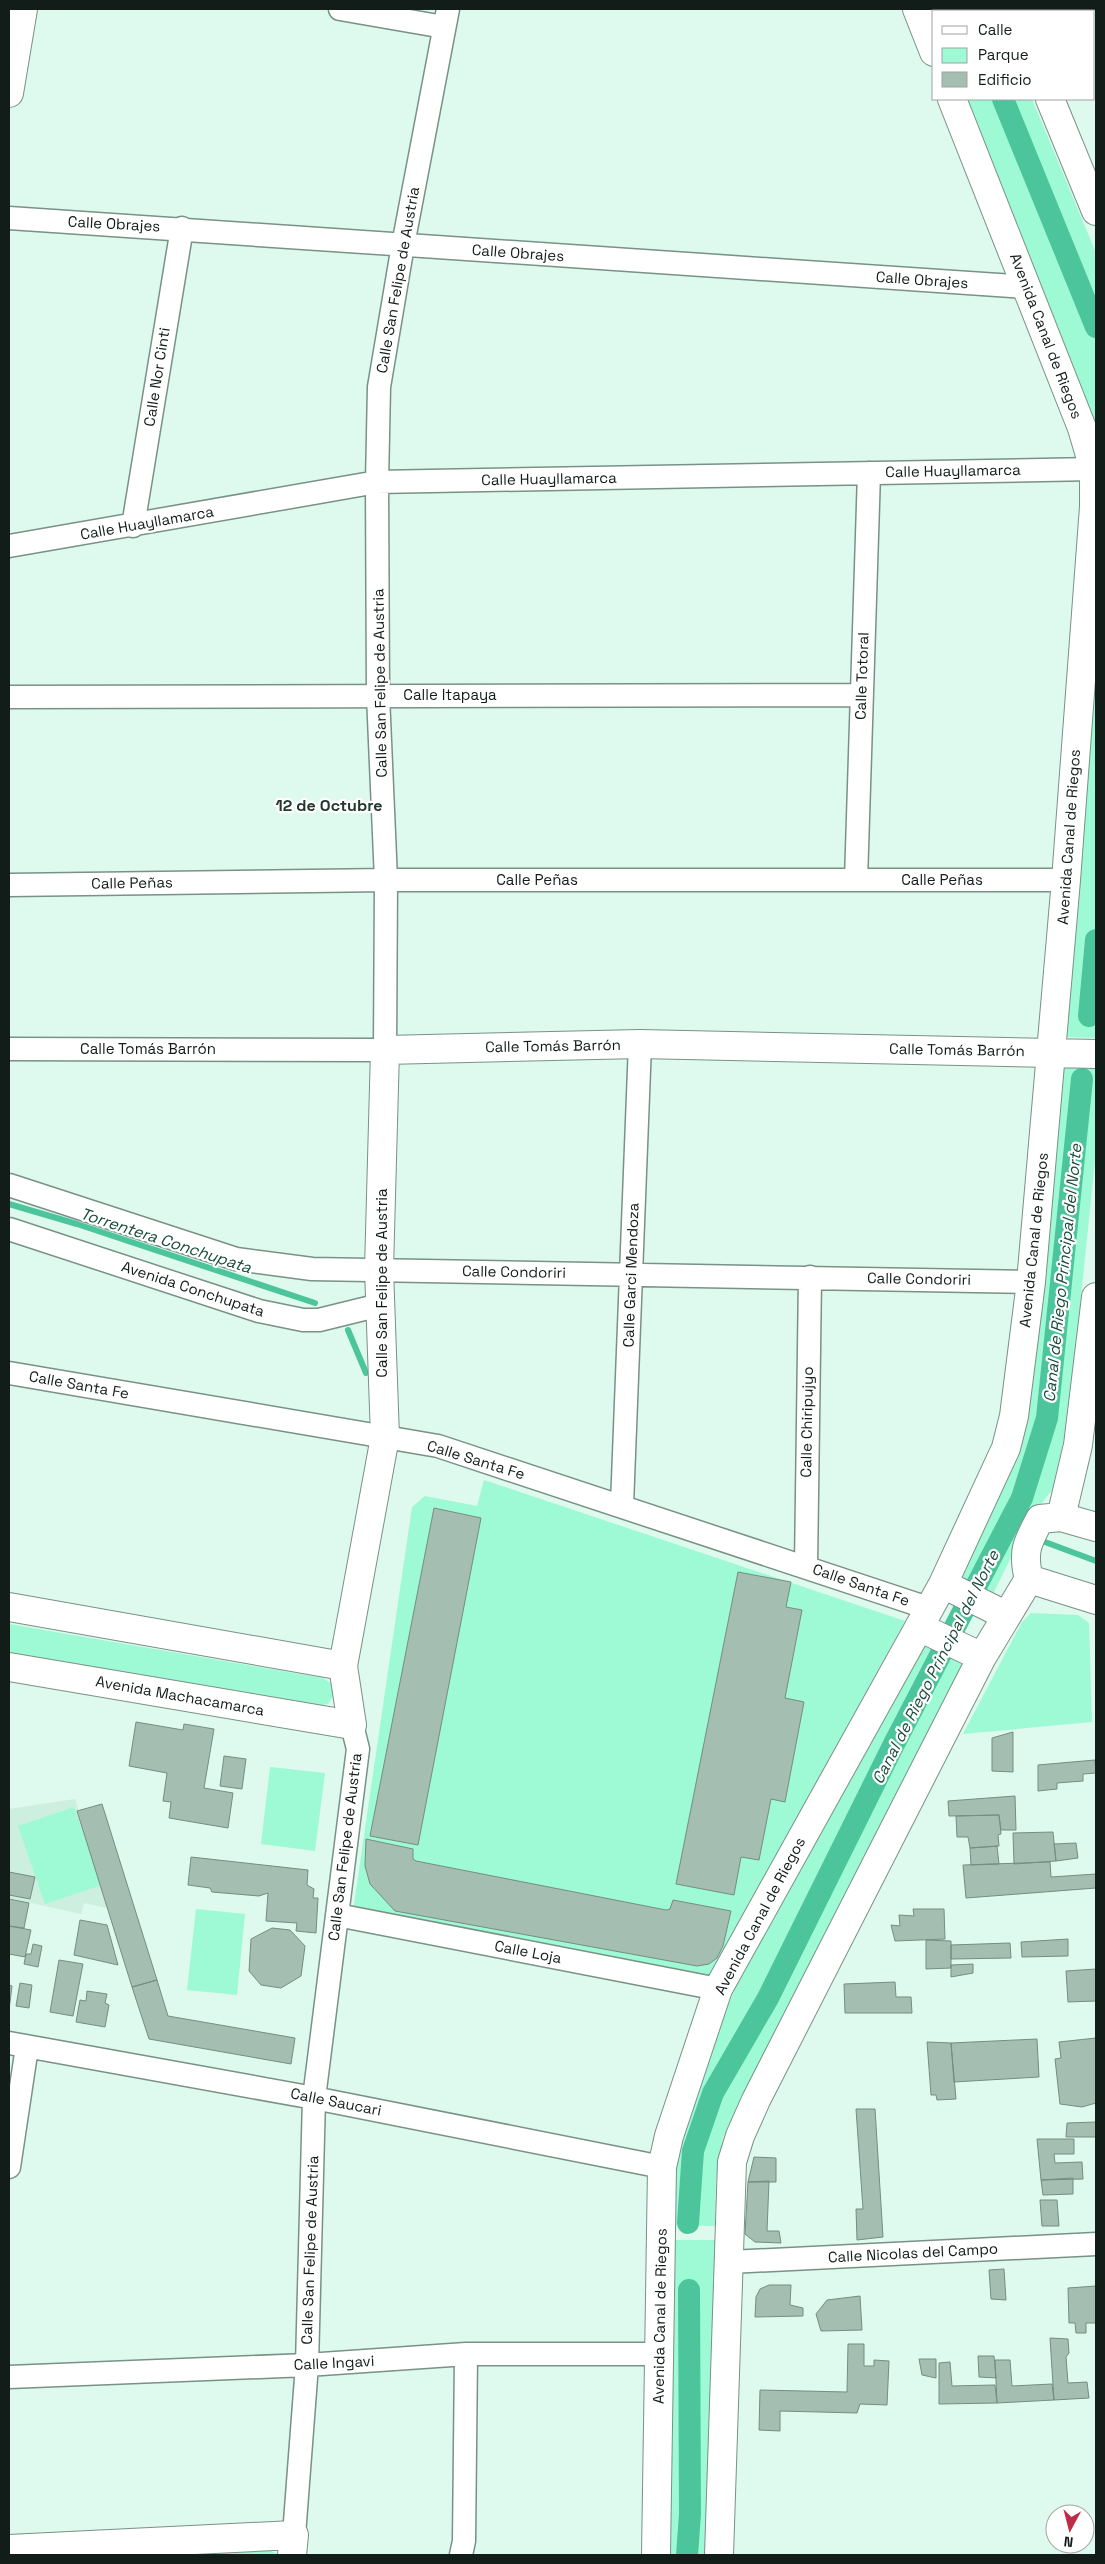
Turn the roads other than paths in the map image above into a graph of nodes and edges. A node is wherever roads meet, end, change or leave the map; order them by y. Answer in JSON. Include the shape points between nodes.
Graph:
{"nodes":[{"id":1,"x":23,"y":9,"type":"edge"},
{"id":2,"x":340,"y":9,"type":"edge"},
{"id":3,"x":917,"y":9,"type":"edge"},
{"id":4,"x":446,"y":18,"type":"edge"},
{"id":5,"x":932,"y":47,"type":"edge"},
{"id":6,"x":9,"y":93,"type":"edge"},
{"id":7,"x":952,"y":100,"type":"edge"},
{"id":8,"x":1050,"y":100,"type":"edge"},
{"id":9,"x":1096,"y":212,"type":"edge"},
{"id":10,"x":9,"y":218,"type":"edge"},
{"id":11,"x":182,"y":228,"type":"junction"},
{"id":12,"x":403,"y":245,"type":"junction"},
{"id":13,"x":1027,"y":287,"type":"junction"},
{"id":14,"x":1094,"y":469,"type":"junction"},
{"id":15,"x":869,"y":473,"type":"junction"},
{"id":16,"x":377,"y":482,"type":"junction"},
{"id":17,"x":133,"y":526,"type":"junction"},
{"id":18,"x":9,"y":546,"type":"edge"},
{"id":19,"x":378,"y":695,"type":"junction"},
{"id":20,"x":861,"y":695,"type":"junction"},
{"id":21,"x":9,"y":696,"type":"edge"},
{"id":22,"x":386,"y":880,"type":"junction"},
{"id":23,"x":856,"y":880,"type":"junction"},
{"id":24,"x":1066,"y":880,"type":"junction"},
{"id":25,"x":9,"y":885,"type":"edge"},
{"id":26,"x":640,"y":1044,"type":"junction"},
{"id":27,"x":9,"y":1048,"type":"edge"},
{"id":28,"x":385,"y":1050,"type":"junction"},
{"id":29,"x":1052,"y":1052,"type":"junction"},
{"id":30,"x":1096,"y":1054,"type":"edge"},
{"id":31,"x":9,"y":1185,"type":"edge"},
{"id":32,"x":9,"y":1229,"type":"edge"},
{"id":33,"x":379,"y":1269,"type":"junction"},
{"id":34,"x":631,"y":1274,"type":"junction"},
{"id":35,"x":810,"y":1277,"type":"junction"},
{"id":36,"x":1031,"y":1282,"type":"junction"},
{"id":37,"x":1096,"y":1297,"type":"edge"},
{"id":38,"x":380,"y":1305,"type":"junction"},
{"id":39,"x":9,"y":1372,"type":"edge"},
{"id":40,"x":385,"y":1437,"type":"junction"},
{"id":41,"x":1087,"y":1441,"type":"edge"},
{"id":42,"x":622,"y":1505,"type":"junction"},
{"id":43,"x":1061,"y":1516,"type":"junction"},
{"id":44,"x":1096,"y":1527,"type":"edge"},
{"id":45,"x":806,"y":1567,"type":"junction"},
{"id":46,"x":1029,"y":1579,"type":"junction"},
{"id":47,"x":961,"y":1594,"type":"junction"},
{"id":48,"x":1096,"y":1600,"type":"edge"},
{"id":49,"x":9,"y":1607,"type":"edge"},
{"id":50,"x":1005,"y":1615,"type":"junction"},
{"id":51,"x":945,"y":1635,"type":"junction"},
{"id":52,"x":343,"y":1666,"type":"junction"},
{"id":53,"x":9,"y":1667,"type":"edge"},
{"id":54,"x":352,"y":1725,"type":"junction"},
{"id":55,"x":337,"y":1915,"type":"junction"},
{"id":56,"x":718,"y":1989,"type":"junction"},
{"id":57,"x":18,"y":2045,"type":"edge"},
{"id":58,"x":314,"y":2098,"type":"junction"},
{"id":59,"x":9,"y":2167,"type":"edge"},
{"id":60,"x":662,"y":2167,"type":"junction"},
{"id":61,"x":1096,"y":2244,"type":"edge"},
{"id":62,"x":730,"y":2262,"type":"junction"},
{"id":63,"x":466,"y":2354,"type":"junction"},
{"id":64,"x":660,"y":2354,"type":"junction"},
{"id":65,"x":307,"y":2365,"type":"junction"},
{"id":66,"x":9,"y":2377,"type":"edge"},
{"id":67,"x":293,"y":2545,"type":"edge"},
{"id":68,"x":9,"y":2549,"type":"edge"},
{"id":69,"x":461,"y":2555,"type":"edge"},
{"id":70,"x":656,"y":2555,"type":"edge"},
{"id":71,"x":719,"y":2555,"type":"edge"}],
"edges":[{"from":1,"to":6,"type":"street"},
{"from":2,"to":4,"type":"street"},
{"from":3,"to":5,"type":"street"},
{"from":4,"to":12,"type":"street","name":"Calle San Felipe de Austria"},
{"from":7,"to":13,"type":"street","name":"Avenida Canal de Riegos"},
{"from":8,"to":9,"type":"street"},
{"from":10,"to":11,"type":"street","name":"Calle Obrajes"},
{"from":11,"to":12,"type":"street","name":"Calle Obrajes"},
{"from":11,"to":17,"type":"street","name":"Calle Nor Cinti"},
{"from":12,"to":13,"type":"street","name":"Calle Obrajes"},
{"from":12,"to":16,"type":"street","name":"Calle San Felipe de Austria","via":[[379,387]]},
{"from":13,"to":14,"type":"street","name":"Avenida Canal de Riegos","via":[[1082,428]]},
{"from":14,"to":15,"type":"street","name":"Calle Huayllamarca"},
{"from":14,"to":24,"type":"street","name":"Avenida Canal de Riegos","via":[[1094,507]]},
{"from":15,"to":16,"type":"street","name":"Calle Huayllamarca"},
{"from":15,"to":20,"type":"street","name":"Calle Totoral"},
{"from":16,"to":17,"type":"street","name":"Calle Huayllamarca"},
{"from":16,"to":19,"type":"street","name":"Calle San Felipe de Austria"},
{"from":17,"to":18,"type":"street","name":"Calle Huayllamarca"},
{"from":19,"to":20,"type":"street","name":"Calle Itapaya"},
{"from":19,"to":21,"type":"street","name":"Calle Itapaya"},
{"from":19,"to":22,"type":"street","name":"Calle San Felipe de Austria"},
{"from":20,"to":23,"type":"street","name":"Calle Totoral"},
{"from":22,"to":23,"type":"street","name":"Calle Peñas"},
{"from":22,"to":25,"type":"street","name":"Calle Peñas"},
{"from":22,"to":28,"type":"street","name":"Calle San Felipe de Austria"},
{"from":23,"to":24,"type":"street","name":"Calle Peñas"},
{"from":24,"to":29,"type":"street","name":"Avenida Canal de Riegos"},
{"from":26,"to":28,"type":"street","name":"Calle Tomás Barrón"},
{"from":26,"to":29,"type":"street","name":"Calle Tomás Barrón"},
{"from":26,"to":34,"type":"street","name":"Calle Garci Mendoza"},
{"from":27,"to":28,"type":"street","name":"Calle Tomás Barrón"},
{"from":28,"to":33,"type":"street","name":"Calle San Felipe de Austria"},
{"from":29,"to":30,"type":"street","name":"Calle Tomás Barrón"},
{"from":29,"to":36,"type":"street","name":"Avenida Canal de Riegos"},
{"from":31,"to":33,"type":"street","name":"Calle Condoriri","via":[[236,1259],[312,1269]]},
{"from":32,"to":38,"type":"street","name":"Avenida Conchupata","via":[[259,1312],[319,1320]]},
{"from":33,"to":34,"type":"street","name":"Calle Condoriri"},
{"from":33,"to":38,"type":"street","name":"Calle San Felipe de Austria"},
{"from":34,"to":35,"type":"street","name":"Calle Condoriri"},
{"from":34,"to":42,"type":"street","name":"Calle Garci Mendoza"},
{"from":35,"to":36,"type":"street","name":"Calle Condoriri"},
{"from":35,"to":45,"type":"street","name":"Calle Chiripujyo"},
{"from":36,"to":47,"type":"street","name":"Avenida Canal de Riegos","via":[[1014,1416]]},
{"from":37,"to":41,"type":"street"},
{"from":38,"to":40,"type":"street","name":"Calle San Felipe de Austria"},
{"from":39,"to":40,"type":"street","name":"Calle Santa Fe"},
{"from":40,"to":42,"type":"street","name":"Calle Santa Fe","via":[[438,1446]]},
{"from":40,"to":52,"type":"street","name":"Calle San Felipe de Austria"},
{"from":41,"to":43,"type":"street"},
{"from":42,"to":45,"type":"street","name":"Calle Santa Fe"},
{"from":43,"to":44,"type":"street"},
{"from":43,"to":46,"type":"street","via":[[1040,1519],[1026,1546],[1024,1562]]},
{"from":45,"to":51,"type":"street","name":"Calle Santa Fe"},
{"from":46,"to":48,"type":"street"},
{"from":46,"to":50,"type":"street","name":"Avenida Canal de Riegos"},
{"from":47,"to":50,"type":"street"},
{"from":47,"to":51,"type":"street","name":"Avenida Canal de Riegos"},
{"from":49,"to":52,"type":"street"},
{"from":50,"to":51,"type":"street","name":"Avenida Canal de Riegos"},
{"from":51,"to":56,"type":"street","name":"Avenida Canal de Riegos"},
{"from":51,"to":62,"type":"street","name":"Avenida Canal de Riegos","via":[[740,2136],[732,2162]]},
{"from":52,"to":54,"type":"street","name":"Calle San Felipe de Austria"},
{"from":53,"to":54,"type":"street","name":"Avenida Machacamarca"},
{"from":54,"to":55,"type":"street","name":"Calle San Felipe de Austria","via":[[358,1749]]},
{"from":55,"to":56,"type":"street","name":"Calle Loja"},
{"from":55,"to":58,"type":"street","name":"Calle San Felipe de Austria"},
{"from":56,"to":60,"type":"street","name":"Avenida Canal de Riegos","via":[[669,2136]]},
{"from":57,"to":58,"type":"street","name":"Calle Saucari"},
{"from":57,"to":59,"type":"street"},
{"from":58,"to":60,"type":"street","name":"Calle Saucari"},
{"from":58,"to":65,"type":"street","name":"Calle San Felipe de Austria"},
{"from":60,"to":64,"type":"street","name":"Avenida Canal de Riegos"},
{"from":61,"to":62,"type":"street","name":"Calle Nicolas del Campo"},
{"from":62,"to":71,"type":"street","name":"Avenida Canal de Riegos"},
{"from":63,"to":64,"type":"street","name":"Calle Ingavi"},
{"from":63,"to":65,"type":"street","name":"Calle Ingavi"},
{"from":63,"to":69,"type":"street","via":[[464,2540]]},
{"from":64,"to":70,"type":"street","name":"Avenida Canal de Riegos"},
{"from":65,"to":66,"type":"street","name":"Calle Ingavi"},
{"from":65,"to":67,"type":"street","name":"Calle San Felipe de Austria"},
{"from":67,"to":68,"type":"street"}]}
